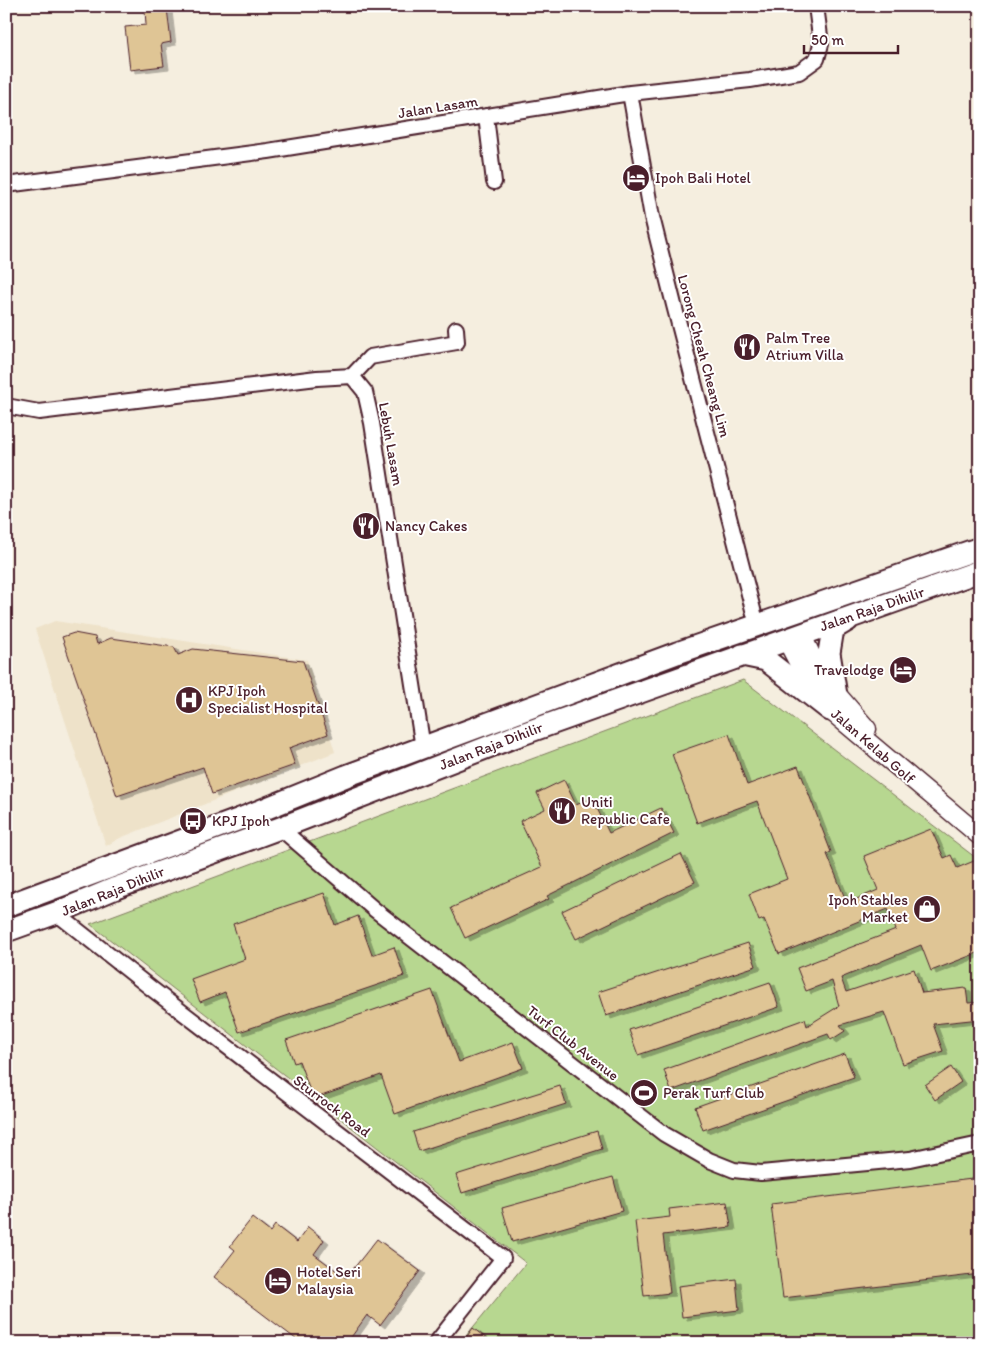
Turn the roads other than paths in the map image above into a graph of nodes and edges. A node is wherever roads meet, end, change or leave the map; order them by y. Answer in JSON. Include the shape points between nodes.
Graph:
{"nodes":[{"id":1,"x":816,"y":6,"type":"edge"},
{"id":2,"x":630,"y":93,"type":"junction"},
{"id":3,"x":486,"y":116,"type":"junction"},
{"id":4,"x":494,"y":182,"type":"dead end"},
{"id":5,"x":6,"y":185,"type":"edge"},
{"id":6,"x":456,"y":329,"type":"dead end"},
{"id":7,"x":352,"y":376,"type":"junction"},
{"id":8,"x":6,"y":406,"type":"edge"},
{"id":9,"x":980,"y":548,"type":"edge"},
{"id":10,"x":980,"y":571,"type":"edge"},
{"id":11,"x":866,"y":587,"type":"junction"},
{"id":12,"x":857,"y":615,"type":"junction"},
{"id":13,"x":757,"y":625,"type":"junction"},
{"id":14,"x":793,"y":634,"type":"junction"},
{"id":15,"x":677,"y":653,"type":"junction"},
{"id":16,"x":742,"y":655,"type":"junction"},
{"id":17,"x":833,"y":703,"type":"junction"},
{"id":18,"x":423,"y":748,"type":"junction"},
{"id":19,"x":980,"y":824,"type":"edge"},
{"id":20,"x":280,"y":828,"type":"junction"},
{"id":21,"x":980,"y":836,"type":"edge"},
{"id":22,"x":237,"y":844,"type":"junction"},
{"id":23,"x":130,"y":859,"type":"junction"},
{"id":24,"x":6,"y":906,"type":"edge"},
{"id":25,"x":56,"y":913,"type":"junction"},
{"id":26,"x":6,"y":931,"type":"edge"},
{"id":27,"x":980,"y":1144,"type":"edge"},
{"id":28,"x":436,"y":1343,"type":"edge"}],
"edges":[{"from":1,"to":2,"type":"street","name":"Jalan Lasam","via":[[822,44],[817,59],[798,72]]},
{"from":2,"to":3,"type":"street","name":"Jalan Lasam"},
{"from":2,"to":13,"type":"street","name":"Lorong Cheah Cheang Lim","via":[[652,217]]},
{"from":3,"to":4,"type":"street"},
{"from":3,"to":5,"type":"street","name":"Jalan Lasam","via":[[268,151]]},
{"from":6,"to":7,"type":"street","via":[[457,342],[370,357]]},
{"from":7,"to":8,"type":"street","via":[[39,412]]},
{"from":7,"to":18,"type":"street","name":"Lebuh Lasam","via":[[365,392],[372,423]]},
{"from":9,"to":11,"type":"main road","name":"Jalan Raja Dihilir"},
{"from":10,"to":12,"type":"main road","name":"Jalan Raja Dihilir"},
{"from":11,"to":13,"type":"main road","name":"Jalan Raja Dihilir"},
{"from":11,"to":14,"type":"main road","via":[[856,599],[804,617]]},
{"from":12,"to":14,"type":"main road","name":"Jalan Raja Dihilir"},
{"from":12,"to":17,"type":"main road","via":[[833,629],[829,653]]},
{"from":13,"to":15,"type":"main road","name":"Jalan Raja Dihilir"},
{"from":14,"to":15,"type":"main road","via":[[785,628],[709,654]]},
{"from":14,"to":16,"type":"main road","name":"Jalan Raja Dihilir"},
{"from":14,"to":17,"type":"street","via":[[822,677]]},
{"from":15,"to":18,"type":"main road","name":"Jalan Raja Dihilir"},
{"from":16,"to":17,"type":"main road","via":[[766,660]]},
{"from":16,"to":20,"type":"main road","name":"Jalan Raja Dihilir","via":[[511,738]]},
{"from":17,"to":19,"type":"street","name":"Jalan Kelab Golf"},
{"from":17,"to":21,"type":"street","name":"Jalan Kelab Golf"},
{"from":18,"to":23,"type":"main road","name":"Jalan Raja Dihilir"},
{"from":20,"to":22,"type":"main road","name":"Jalan Raja Dihilir"},
{"from":20,"to":27,"type":"street","name":"Turf Club Avenue","via":[[375,910],[664,1134],[708,1160],[734,1170],[761,1173],[910,1159]]},
{"from":22,"to":23,"type":"main road","via":[[151,864]]},
{"from":22,"to":25,"type":"main road","name":"Jalan Raja Dihilir"},
{"from":23,"to":24,"type":"main road","name":"Jalan Raja Dihilir"},
{"from":25,"to":26,"type":"main road","name":"Jalan Raja Dihilir"},
{"from":25,"to":28,"type":"street","name":"Sturrock Road","via":[[503,1258]]}]}
